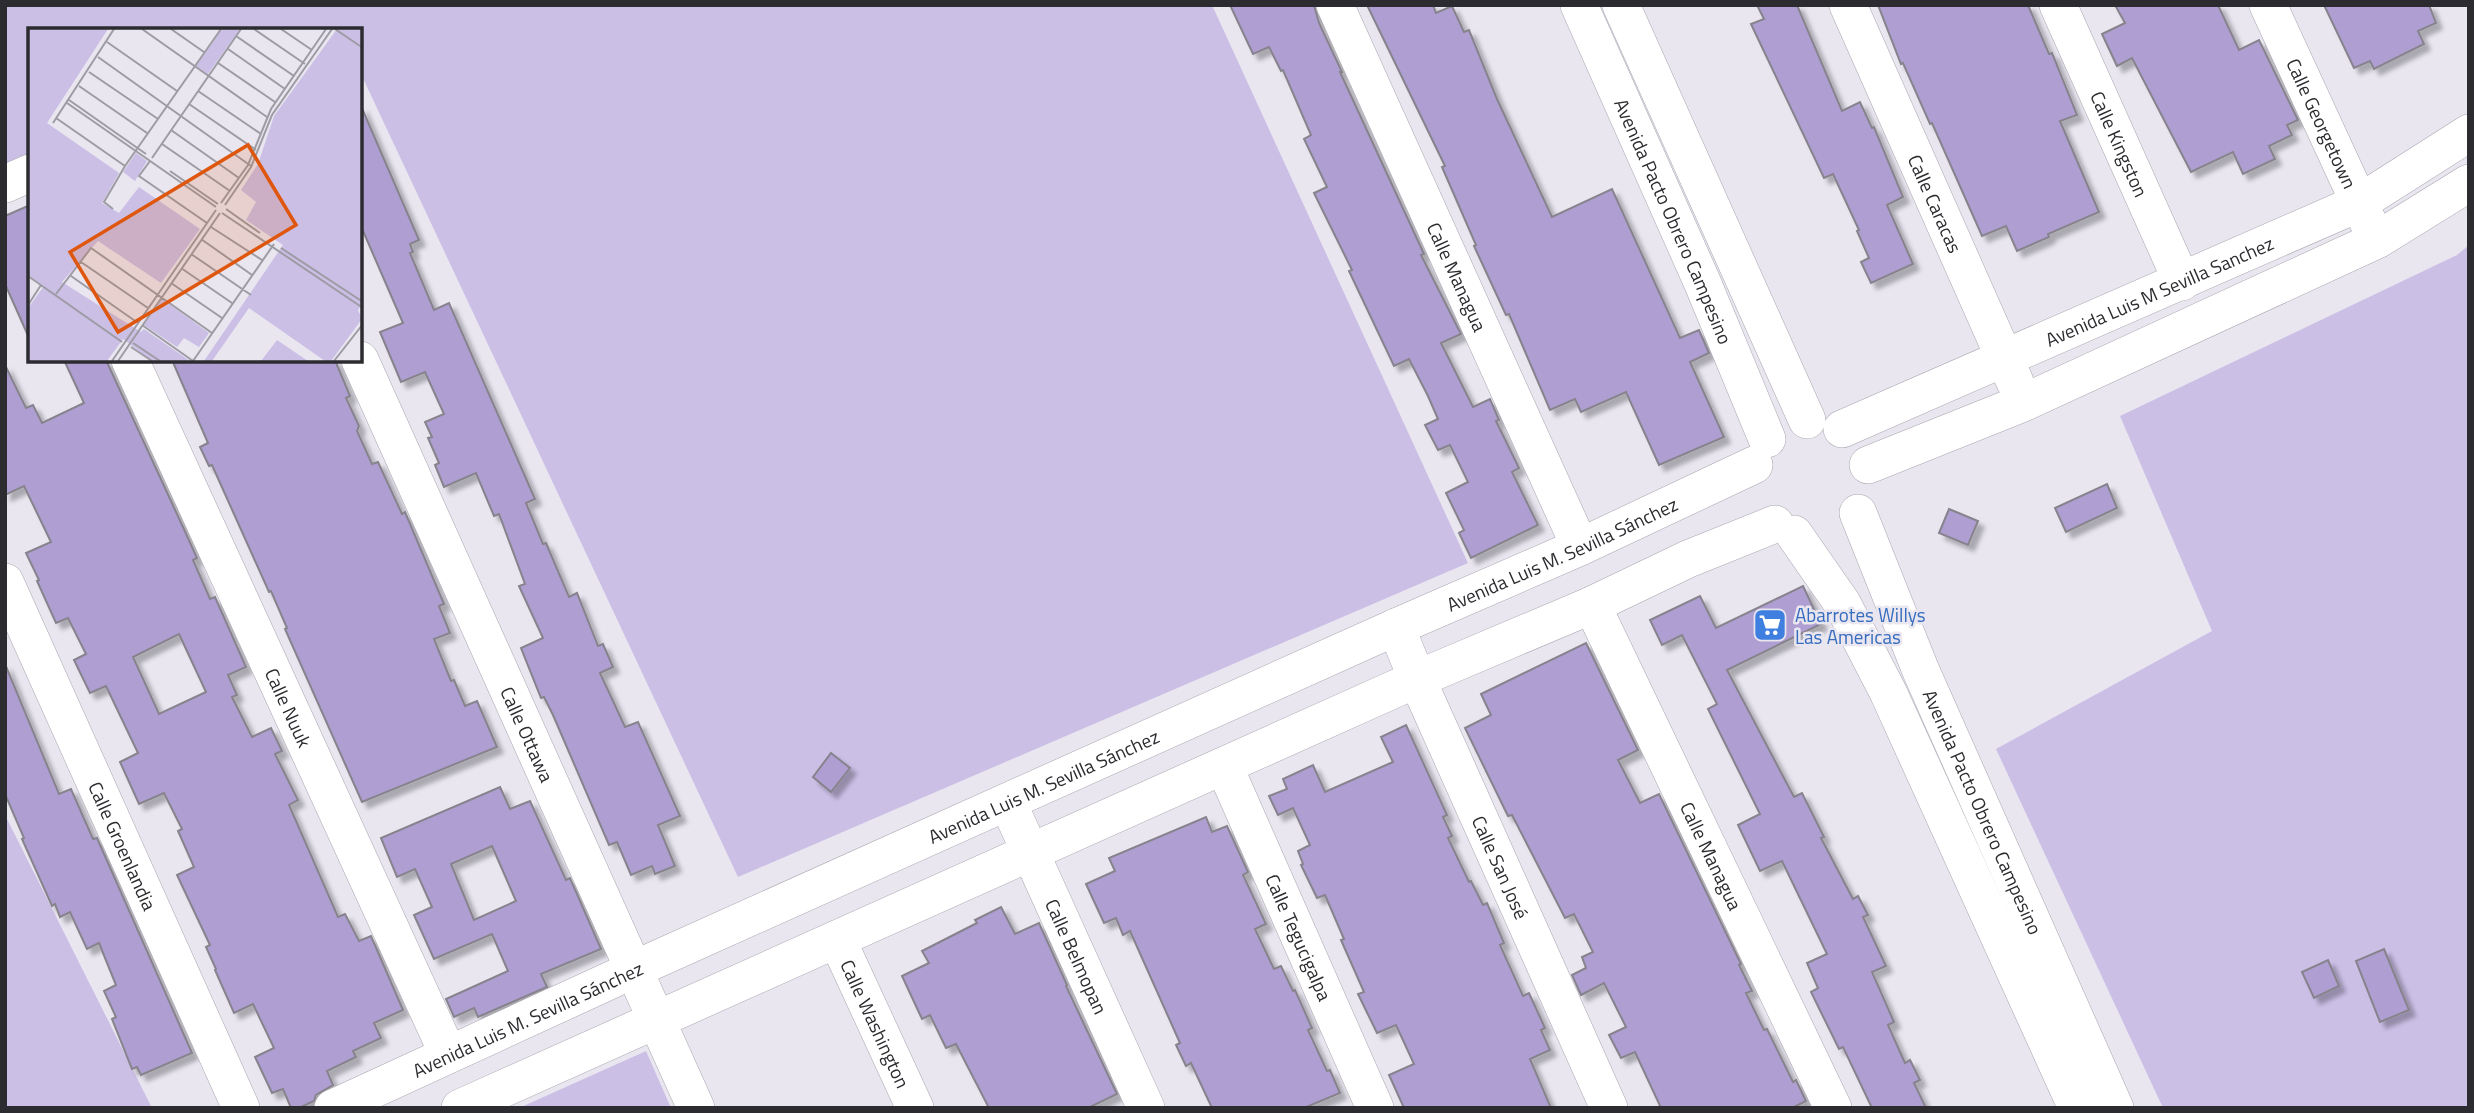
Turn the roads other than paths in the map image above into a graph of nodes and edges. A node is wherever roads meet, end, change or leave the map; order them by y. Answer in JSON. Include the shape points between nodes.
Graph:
{"nodes":[{"id":1,"x":1335,"y":5,"type":"edge"},
{"id":2,"x":1579,"y":5,"type":"edge"},
{"id":3,"x":1621,"y":5,"type":"edge"},
{"id":4,"x":1848,"y":5,"type":"edge"},
{"id":5,"x":2058,"y":5,"type":"edge"},
{"id":6,"x":2268,"y":5,"type":"edge"},
{"id":7,"x":2469,"y":133,"type":"edge"},
{"id":8,"x":28,"y":174,"type":"edge"},
{"id":9,"x":2469,"y":183,"type":"edge"},
{"id":10,"x":5,"y":184,"type":"edge"},
{"id":11,"x":2359,"y":203,"type":"junction"},
{"id":12,"x":2377,"y":240,"type":"junction"},
{"id":13,"x":2182,"y":282,"type":"junction"},
{"id":14,"x":2007,"y":359,"type":"junction"},
{"id":15,"x":131,"y":362,"type":"edge"},
{"id":16,"x":361,"y":362,"type":"edge"},
{"id":17,"x":2023,"y":403,"type":"junction"},
{"id":18,"x":1807,"y":420,"type":"junction"},
{"id":19,"x":1842,"y":429,"type":"junction"},
{"id":20,"x":1760,"y":452,"type":"junction"},
{"id":21,"x":1868,"y":465,"type":"junction"},
{"id":22,"x":1858,"y":513,"type":"junction"},
{"id":23,"x":1784,"y":529,"type":"junction"},
{"id":24,"x":1580,"y":547,"type":"junction"},
{"id":25,"x":5,"y":582,"type":"edge"},
{"id":26,"x":1592,"y":605,"type":"junction"},
{"id":27,"x":1396,"y":627,"type":"junction"},
{"id":28,"x":1911,"y":646,"type":"junction"},
{"id":29,"x":1875,"y":666,"type":"junction"},
{"id":30,"x":1417,"y":679,"type":"junction"},
{"id":31,"x":1224,"y":766,"type":"junction"},
{"id":32,"x":1008,"y":803,"type":"junction"},
{"id":33,"x":1029,"y":852,"type":"junction"},
{"id":34,"x":837,"y":939,"type":"junction"},
{"id":35,"x":635,"y":969,"type":"junction"},
{"id":36,"x":657,"y":1019,"type":"junction"},
{"id":37,"x":448,"y":1054,"type":"junction"},
{"id":38,"x":241,"y":1108,"type":"edge"},
{"id":39,"x":333,"y":1108,"type":"edge"},
{"id":40,"x":460,"y":1108,"type":"edge"},
{"id":41,"x":696,"y":1108,"type":"edge"},
{"id":42,"x":915,"y":1108,"type":"edge"},
{"id":43,"x":1146,"y":1108,"type":"edge"},
{"id":44,"x":1375,"y":1108,"type":"edge"},
{"id":45,"x":1609,"y":1108,"type":"edge"},
{"id":46,"x":1833,"y":1108,"type":"edge"},
{"id":47,"x":2077,"y":1108,"type":"edge"},
{"id":48,"x":2115,"y":1108,"type":"edge"}],
"edges":[{"from":1,"to":24,"type":"street","name":"Calle Managua"},
{"from":2,"to":20,"type":"street","name":"Avenida Pacto Obrero Campesino","via":[[1703,284]]},
{"from":3,"to":18,"type":"street","name":"Avenida Pacto Obrero Campesino"},
{"from":4,"to":14,"type":"street","name":"Calle Caracas"},
{"from":5,"to":13,"type":"street","name":"Calle Kingston"},
{"from":6,"to":11,"type":"street","name":"Calle Georgetown"},
{"from":7,"to":11,"type":"street","name":"Avenida Luis M Sevilla Sanchez"},
{"from":8,"to":10,"type":"street"},
{"from":9,"to":12,"type":"street"},
{"from":11,"to":12,"type":"street","name":"Calle Georgetown"},
{"from":11,"to":13,"type":"street","name":"Avenida Luis M Sevilla Sanchez"},
{"from":12,"to":17,"type":"street"},
{"from":13,"to":14,"type":"street","name":"Avenida Luis M Sevilla Sanchez"},
{"from":14,"to":17,"type":"street","name":"Calle Caracas"},
{"from":14,"to":19,"type":"street","name":"Avenida Luis M Sevilla Sanchez"},
{"from":15,"to":37,"type":"street","name":"Calle Nuuk"},
{"from":16,"to":35,"type":"street","name":"Calle Ottawa"},
{"from":17,"to":21,"type":"street"},
{"from":18,"to":19,"type":"street"},
{"from":18,"to":20,"type":"street","via":[[1786,425]]},
{"from":19,"to":21,"type":"street","via":[[1858,444]]},
{"from":20,"to":23,"type":"street","via":[[1753,487],[1760,508]]},
{"from":20,"to":24,"type":"street","name":"Avenida Luis M. Sevilla Sánchez"},
{"from":21,"to":22,"type":"street","via":[[1868,491]]},
{"from":22,"to":23,"type":"street","via":[[1840,529],[1818,536]]},
{"from":22,"to":28,"type":"street","name":"Avenida Pacto Obrero Campesino"},
{"from":23,"to":26,"type":"street","via":[[1688,559]]},
{"from":23,"to":29,"type":"street","name":"Avenida Pacto Obrero Campesino","via":[[1842,603]]},
{"from":24,"to":27,"type":"street","name":"Avenida Luis M. Sevilla Sánchez"},
{"from":25,"to":38,"type":"street","name":"Calle Groenlandia"},
{"from":26,"to":30,"type":"street"},
{"from":26,"to":46,"type":"street","name":"Calle Managua"},
{"from":27,"to":30,"type":"street","name":"Calle San José"},
{"from":27,"to":32,"type":"street","name":"Avenida Luis M. Sevilla Sánchez"},
{"from":28,"to":29,"type":"street"},
{"from":28,"to":48,"type":"street","name":"Avenida Pacto Obrero Campesino"},
{"from":29,"to":47,"type":"street","name":"Avenida Pacto Obrero Campesino"},
{"from":30,"to":31,"type":"street"},
{"from":30,"to":45,"type":"street","name":"Calle San José"},
{"from":31,"to":33,"type":"street"},
{"from":31,"to":44,"type":"street","name":"Calle Tegucigalpa"},
{"from":32,"to":33,"type":"street","name":"Calle Belmopan"},
{"from":32,"to":35,"type":"street","name":"Avenida Luis M. Sevilla Sánchez"},
{"from":33,"to":34,"type":"street"},
{"from":33,"to":43,"type":"street","name":"Calle Belmopan"},
{"from":34,"to":36,"type":"street"},
{"from":34,"to":42,"type":"street","name":"Calle Washington"},
{"from":35,"to":36,"type":"street","name":"Calle Ottawa"},
{"from":35,"to":37,"type":"street","name":"Avenida Luis M. Sevilla Sánchez"},
{"from":36,"to":40,"type":"street"},
{"from":36,"to":41,"type":"street","name":"Calle Ottawa"},
{"from":37,"to":39,"type":"street","name":"Avenida Luis M. Sevilla Sánchez"}]}
